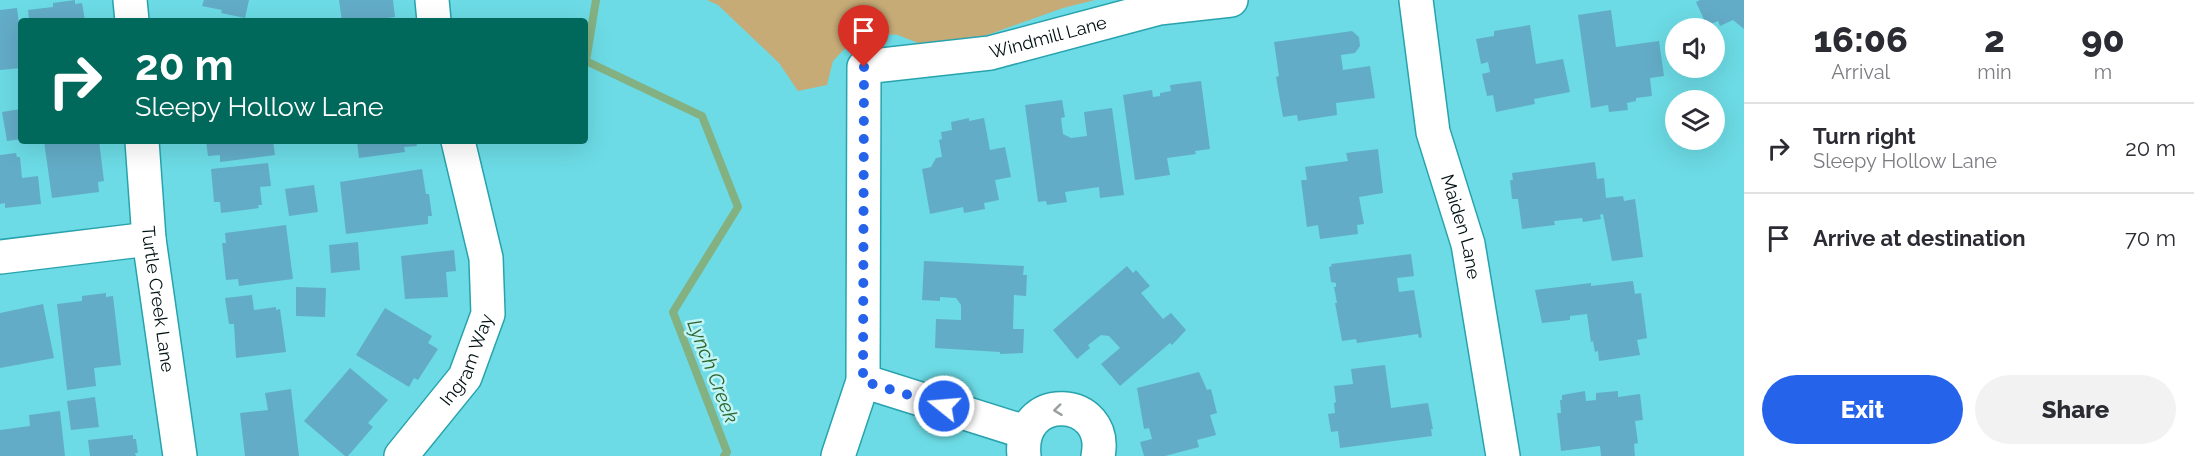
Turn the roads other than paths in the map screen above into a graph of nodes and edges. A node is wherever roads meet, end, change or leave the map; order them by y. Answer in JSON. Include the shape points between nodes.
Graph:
{"nodes":[{"id":1,"x":130,"y":0,"type":"edge"},
{"id":2,"x":432,"y":0,"type":"edge"},
{"id":3,"x":1231,"y":0,"type":"edge"},
{"id":4,"x":1416,"y":0,"type":"edge"},
{"id":5,"x":132,"y":18,"type":"edge"},
{"id":6,"x":434,"y":18,"type":"edge"},
{"id":7,"x":142,"y":144,"type":"edge"},
{"id":8,"x":459,"y":144,"type":"edge"},
{"id":9,"x":149,"y":239,"type":"junction"},
{"id":10,"x":0,"y":257,"type":"edge"},
{"id":11,"x":863,"y":381,"type":"junction"},
{"id":12,"x":1024,"y":444,"type":"edge"},
{"id":13,"x":180,"y":456,"type":"edge"},
{"id":14,"x":401,"y":456,"type":"edge"},
{"id":15,"x":838,"y":456,"type":"edge"},
{"id":16,"x":1098,"y":456,"type":"edge"},
{"id":17,"x":1503,"y":456,"type":"edge"}],
"edges":[{"from":1,"to":5,"type":"street"},
{"from":2,"to":6,"type":"street"},
{"from":3,"to":11,"type":"street","name":"Windmill Lane","via":[[1159,8],[990,53],[864,67]]},
{"from":4,"to":17,"type":"street","name":"Maiden Lane","via":[[1433,132],[1468,244]]},
{"from":7,"to":9,"type":"street","name":"Turtle Creek Lane"},
{"from":8,"to":14,"type":"street","name":"Ingram Way","via":[[486,258],[488,314],[465,377]]},
{"from":9,"to":10,"type":"street"},
{"from":9,"to":13,"type":"street","name":"Turtle Creek Lane"},
{"from":11,"to":12,"type":"street"},
{"from":11,"to":15,"type":"street"},
{"from":16,"to":12,"type":"street","one_way":true,"via":[[1095,429],[1088,419],[1066,408],[1047,411],[1032,421]]}]}
